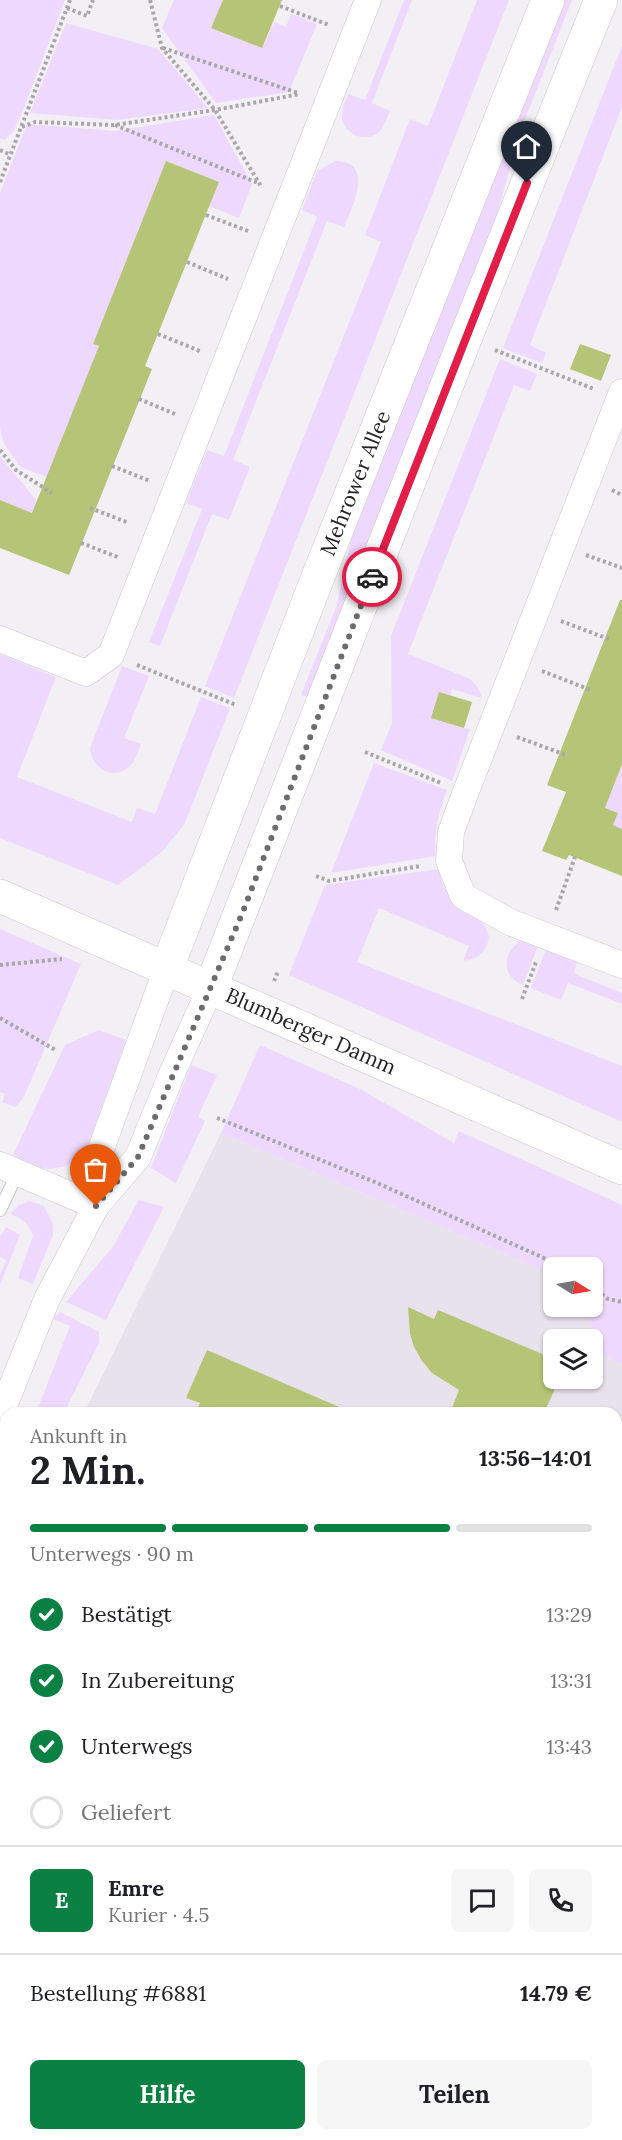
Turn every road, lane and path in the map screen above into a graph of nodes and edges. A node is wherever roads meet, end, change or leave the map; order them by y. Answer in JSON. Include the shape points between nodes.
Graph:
{"nodes":[{"id":1,"x":70,"y":0,"type":"edge"},
{"id":2,"x":93,"y":0,"type":"edge"},
{"id":3,"x":150,"y":0,"type":"edge"},
{"id":4,"x":368,"y":0,"type":"edge"},
{"id":5,"x":548,"y":0,"type":"edge"},
{"id":6,"x":601,"y":0,"type":"edge"},
{"id":7,"x":280,"y":6,"type":"dead end"},
{"id":8,"x":67,"y":8,"type":"junction"},
{"id":9,"x":355,"y":35,"type":"junction"},
{"id":10,"x":162,"y":48,"type":"junction"},
{"id":11,"x":215,"y":110,"type":"junction"},
{"id":12,"x":114,"y":125,"type":"junction"},
{"id":13,"x":22,"y":127,"type":"junction"},
{"id":14,"x":0,"y":150,"type":"edge"},
{"id":15,"x":11,"y":155,"type":"junction"},
{"id":16,"x":0,"y":182,"type":"edge"},
{"id":17,"x":258,"y":183,"type":"junction"},
{"id":18,"x":262,"y":188,"type":"dead end"},
{"id":19,"x":206,"y":215,"type":"dead end"},
{"id":20,"x":274,"y":242,"type":"junction"},
{"id":21,"x":187,"y":262,"type":"dead end"},
{"id":22,"x":255,"y":290,"type":"junction"},
{"id":23,"x":158,"y":334,"type":"dead end"},
{"id":24,"x":494,"y":350,"type":"dead end"},
{"id":25,"x":227,"y":362,"type":"junction"},
{"id":26,"x":621,"y":395,"type":"edge"},
{"id":27,"x":140,"y":399,"type":"dead end"},
{"id":28,"x":202,"y":425,"type":"junction"},
{"id":29,"x":0,"y":450,"type":"edge"},
{"id":30,"x":112,"y":466,"type":"dead end"},
{"id":31,"x":176,"y":491,"type":"junction"},
{"id":32,"x":52,"y":493,"type":"dead end"},
{"id":33,"x":90,"y":508,"type":"dead end"},
{"id":34,"x":129,"y":523,"type":"dead end"},
{"id":35,"x":81,"y":543,"type":"dead end"},
{"id":36,"x":562,"y":545,"type":"junction"},
{"id":37,"x":622,"y":568,"type":"edge"},
{"id":38,"x":146,"y":569,"type":"junction"},
{"id":39,"x":536,"y":611,"type":"junction"},
{"id":40,"x":0,"y":639,"type":"edge"},
{"id":41,"x":611,"y":640,"type":"dead end"},
{"id":42,"x":111,"y":655,"type":"junction"},
{"id":43,"x":516,"y":661,"type":"junction"},
{"id":44,"x":591,"y":690,"type":"dead end"},
{"id":45,"x":243,"y":708,"type":"dead end"},
{"id":46,"x":491,"y":727,"type":"junction"},
{"id":47,"x":365,"y":752,"type":"dead end"},
{"id":48,"x":566,"y":755,"type":"dead end"},
{"id":49,"x":449,"y":787,"type":"dead end"},
{"id":50,"x":575,"y":857,"type":"dead end"},
{"id":51,"x":437,"y":863,"type":"junction"},
{"id":52,"x":316,"y":876,"type":"dead end"},
{"id":53,"x":0,"y":896,"type":"edge"},
{"id":54,"x":547,"y":936,"type":"junction"},
{"id":55,"x":104,"y":940,"type":"junction"},
{"id":56,"x":0,"y":965,"type":"edge"},
{"id":57,"x":622,"y":965,"type":"edge"},
{"id":58,"x":167,"y":968,"type":"junction"},
{"id":59,"x":211,"y":987,"type":"junction"},
{"id":60,"x":522,"y":999,"type":"dead end"},
{"id":61,"x":0,"y":1018,"type":"edge"},
{"id":62,"x":57,"y":1051,"type":"dead end"},
{"id":63,"x":217,"y":1118,"type":"dead end"},
{"id":64,"x":622,"y":1168,"type":"edge"},
{"id":65,"x":8,"y":1170,"type":"edge"},
{"id":66,"x":96,"y":1206,"type":"junction"},
{"id":67,"x":0,"y":1210,"type":"edge"},
{"id":68,"x":543,"y":1258,"type":"edge"},
{"id":69,"x":603,"y":1295,"type":"edge"},
{"id":70,"x":622,"y":1302,"type":"edge"},
{"id":71,"x":4,"y":1407,"type":"edge"}],
"edges":[{"from":1,"to":8,"type":"path"},
{"from":2,"to":8,"type":"path","via":[[87,16]]},
{"from":3,"to":10,"type":"path"},
{"from":4,"to":9,"type":"street"},
{"from":5,"to":58,"type":"main road","name":"Mehrower Allee"},
{"from":6,"to":59,"type":"main road"},
{"from":7,"to":9,"type":"path"},
{"from":8,"to":13,"type":"path"},
{"from":9,"to":20,"type":"street"},
{"from":10,"to":11,"type":"path"},
{"from":10,"to":11,"type":"path","via":[[300,94]]},
{"from":11,"to":12,"type":"path"},
{"from":11,"to":17,"type":"path"},
{"from":12,"to":13,"type":"path","via":[[35,122]]},
{"from":12,"to":17,"type":"path"},
{"from":13,"to":15,"type":"path"},
{"from":14,"to":15,"type":"path"},
{"from":15,"to":16,"type":"path"},
{"from":17,"to":18,"type":"path"},
{"from":19,"to":20,"type":"path"},
{"from":20,"to":22,"type":"street"},
{"from":21,"to":22,"type":"path"},
{"from":22,"to":25,"type":"street"},
{"from":23,"to":25,"type":"path"},
{"from":24,"to":26,"type":"path"},
{"from":25,"to":28,"type":"street"},
{"from":26,"to":36,"type":"street"},
{"from":27,"to":28,"type":"path"},
{"from":28,"to":31,"type":"street"},
{"from":29,"to":32,"type":"path","via":[[16,470]]},
{"from":30,"to":31,"type":"path"},
{"from":31,"to":38,"type":"street"},
{"from":33,"to":34,"type":"path"},
{"from":35,"to":38,"type":"path"},
{"from":36,"to":37,"type":"path"},
{"from":36,"to":39,"type":"street"},
{"from":38,"to":42,"type":"street"},
{"from":39,"to":41,"type":"path"},
{"from":39,"to":43,"type":"street"},
{"from":40,"to":42,"type":"street","via":[[86,673]]},
{"from":42,"to":45,"type":"path"},
{"from":43,"to":44,"type":"path"},
{"from":43,"to":46,"type":"street"},
{"from":46,"to":48,"type":"path"},
{"from":46,"to":51,"type":"street"},
{"from":47,"to":49,"type":"path"},
{"from":50,"to":54,"type":"path"},
{"from":51,"to":52,"type":"path","via":[[329,881]]},
{"from":51,"to":54,"type":"street","via":[[463,896],[512,923]]},
{"from":53,"to":55,"type":"main road","name":"Blumberger Damm"},
{"from":54,"to":57,"type":"street"},
{"from":54,"to":60,"type":"path"},
{"from":55,"to":56,"type":"path","via":[[59,961]]},
{"from":55,"to":58,"type":"main road","name":"Blumberger Damm"},
{"from":58,"to":59,"type":"main road","name":"Blumberger Damm"},
{"from":58,"to":66,"type":"street","via":[[100,1152]]},
{"from":59,"to":64,"type":"main road","name":"Blumberger Damm"},
{"from":59,"to":66,"type":"street","via":[[138,1157]]},
{"from":61,"to":62,"type":"path"},
{"from":63,"to":68,"type":"path","via":[[375,1182]]},
{"from":65,"to":66,"type":"street"},
{"from":65,"to":67,"type":"lane"},
{"from":66,"to":71,"type":"street","via":[[47,1299]]},
{"from":69,"to":70,"type":"path"}]}
